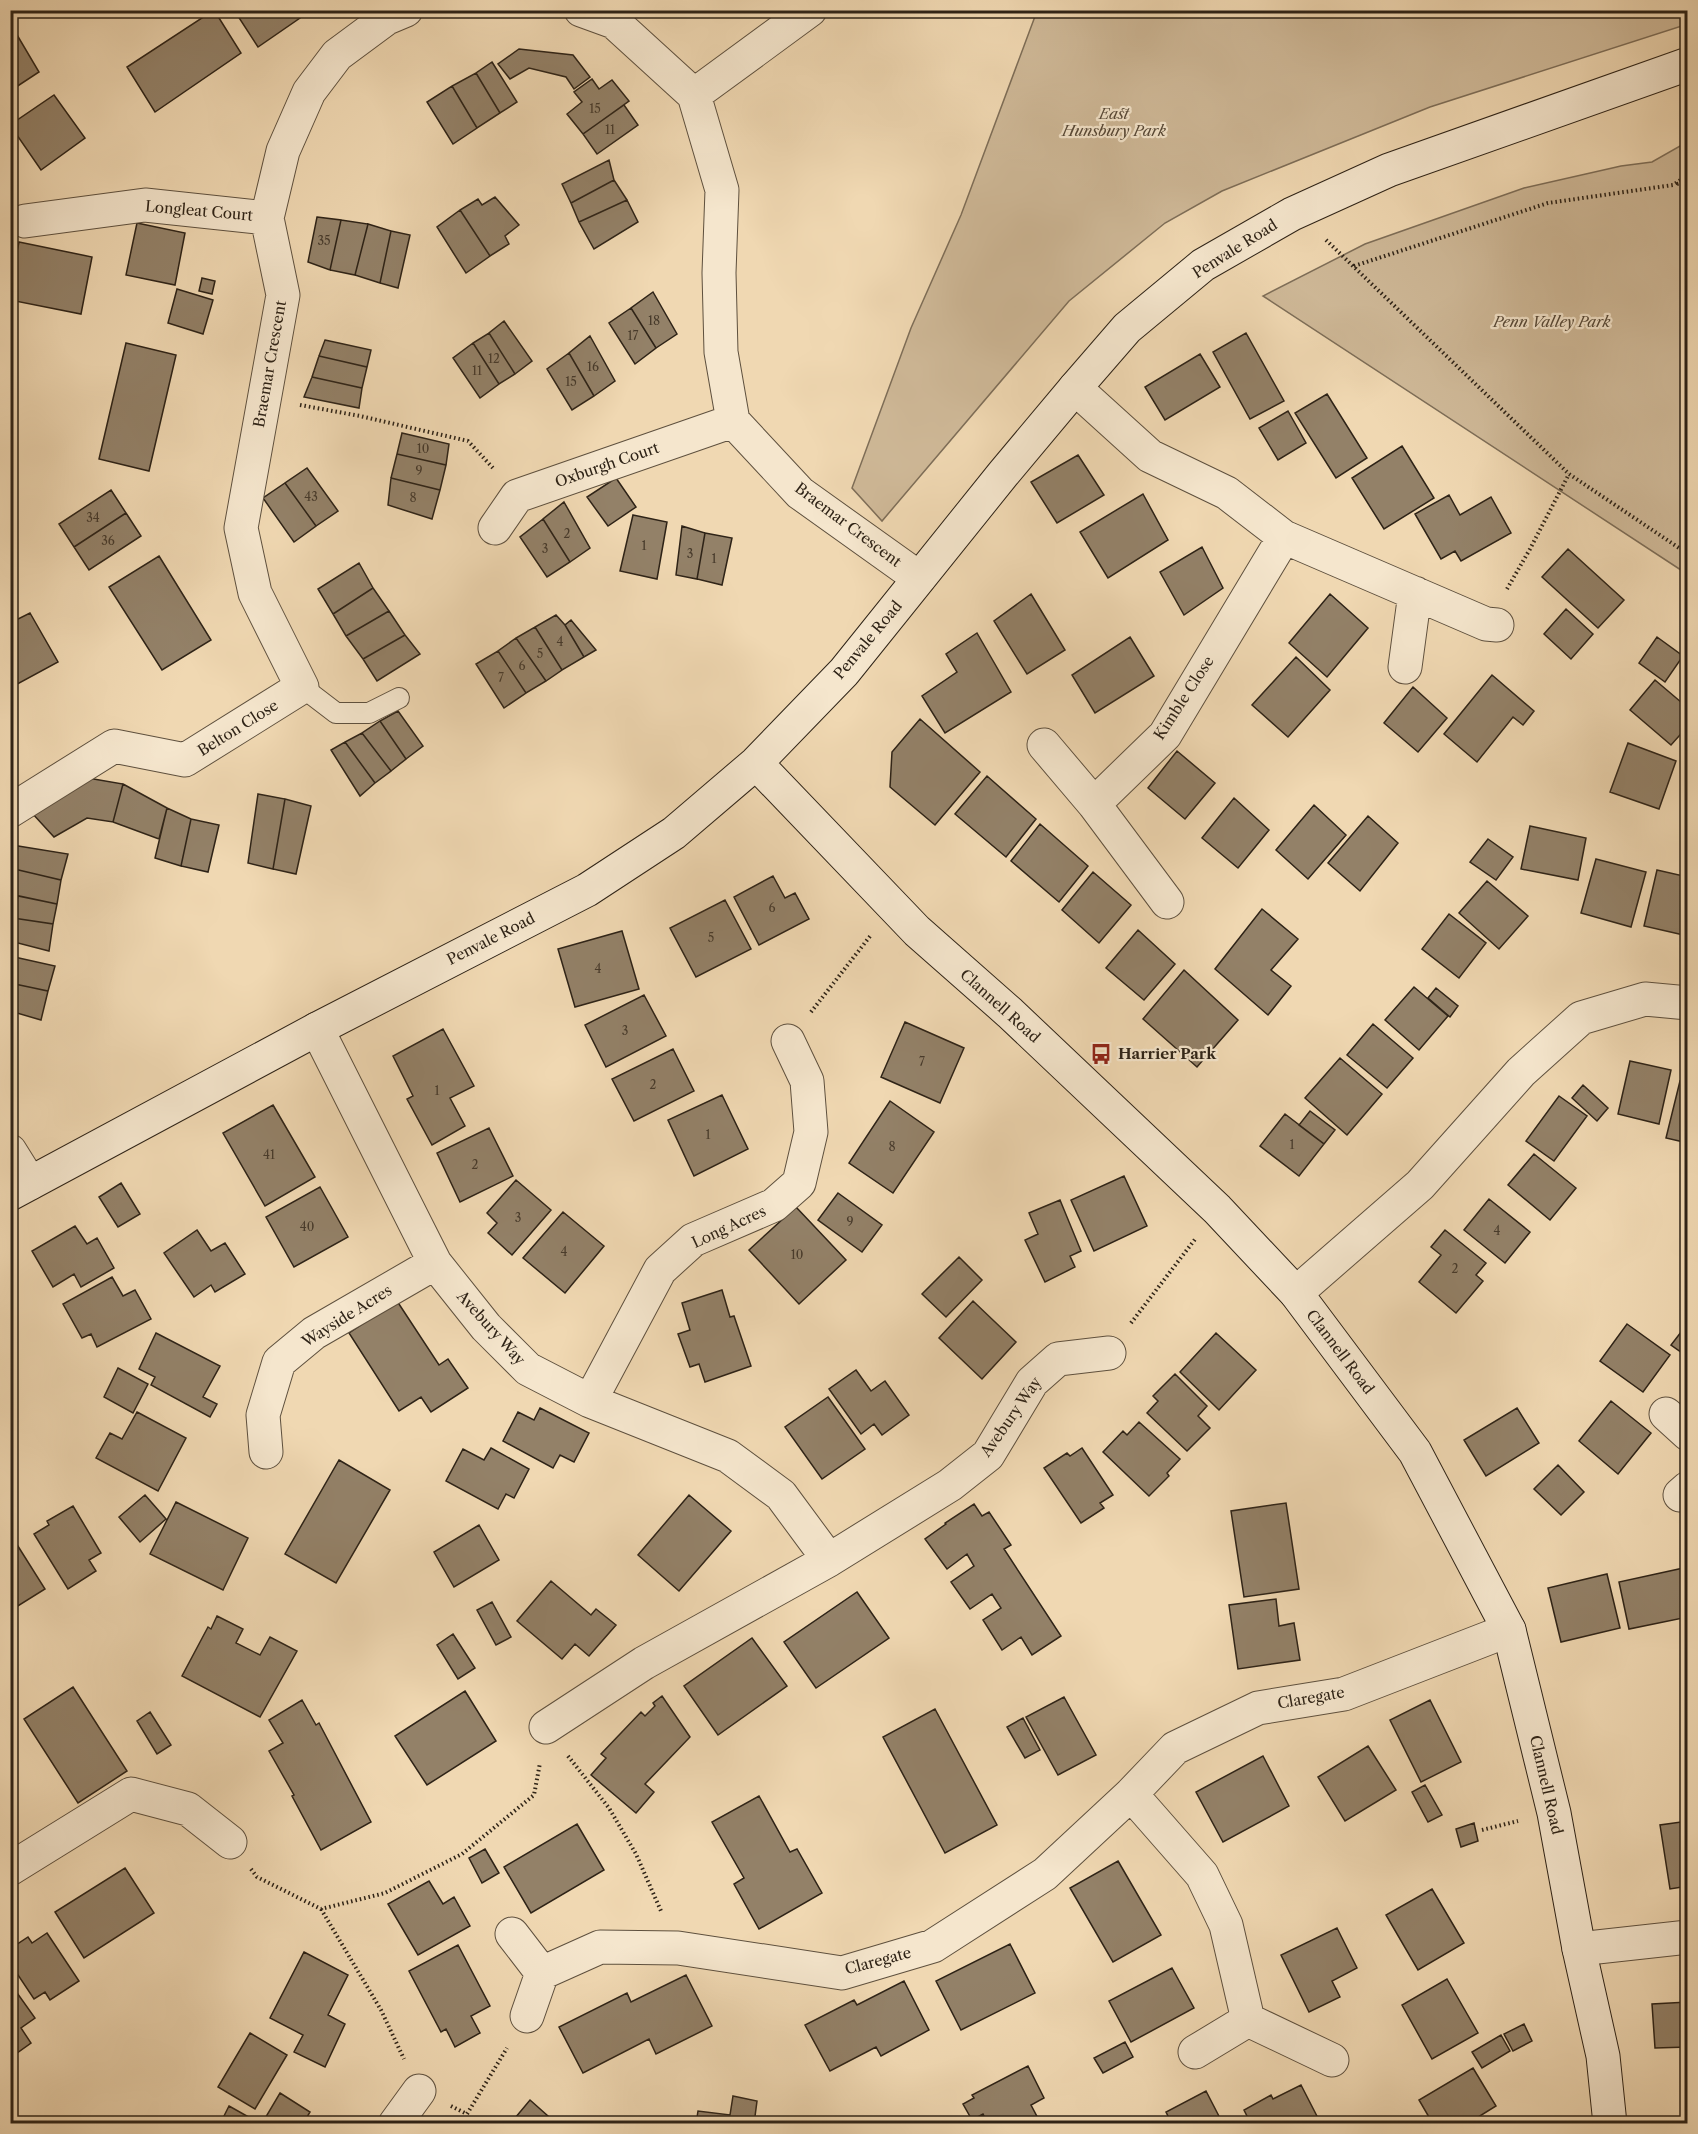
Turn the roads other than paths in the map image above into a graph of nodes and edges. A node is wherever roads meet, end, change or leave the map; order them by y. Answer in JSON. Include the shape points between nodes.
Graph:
{"nodes":[{"id":1,"x":406,"y":10,"type":"edge"},
{"id":2,"x":581,"y":10,"type":"edge"},
{"id":3,"x":810,"y":10,"type":"edge"},
{"id":4,"x":1688,"y":64,"type":"edge"},
{"id":5,"x":694,"y":95,"type":"junction"},
{"id":6,"x":267,"y":218,"type":"junction"},
{"id":7,"x":25,"y":221,"type":"dead end"},
{"id":8,"x":1075,"y":388,"type":"junction"},
{"id":9,"x":734,"y":421,"type":"junction"},
{"id":10,"x":495,"y":528,"type":"dead end"},
{"id":11,"x":1284,"y":537,"type":"junction"},
{"id":12,"x":920,"y":578,"type":"junction"},
{"id":13,"x":1415,"y":593,"type":"junction"},
{"id":14,"x":1492,"y":625,"type":"road end"},
{"id":15,"x":1405,"y":667,"type":"dead end"},
{"id":16,"x":302,"y":687,"type":"junction"},
{"id":17,"x":399,"y":698,"type":"dead end"},
{"id":18,"x":1044,"y":745,"type":"dead end"},
{"id":19,"x":756,"y":763,"type":"junction"},
{"id":20,"x":1094,"y":804,"type":"junction"},
{"id":21,"x":10,"y":811,"type":"edge"},
{"id":22,"x":1167,"y":902,"type":"dead end"},
{"id":23,"x":1688,"y":1003,"type":"edge"},
{"id":24,"x":317,"y":1029,"type":"junction"},
{"id":25,"x":788,"y":1041,"type":"road end"},
{"id":26,"x":10,"y":1151,"type":"edge"},
{"id":27,"x":20,"y":1188,"type":"edge"},
{"id":28,"x":435,"y":1263,"type":"junction"},
{"id":29,"x":1296,"y":1293,"type":"junction"},
{"id":30,"x":1109,"y":1353,"type":"road end"},
{"id":31,"x":590,"y":1401,"type":"junction"},
{"id":32,"x":266,"y":1452,"type":"dead end"},
{"id":33,"x":829,"y":1560,"type":"junction"},
{"id":34,"x":1509,"y":1630,"type":"junction"},
{"id":35,"x":546,"y":1727,"type":"road end"},
{"id":36,"x":1131,"y":1794,"type":"junction"},
{"id":37,"x":230,"y":1842,"type":"road end"},
{"id":38,"x":12,"y":1862,"type":"edge"},
{"id":39,"x":512,"y":1934,"type":"dead end"},
{"id":40,"x":1688,"y":1938,"type":"edge"},
{"id":41,"x":1579,"y":1949,"type":"junction"},
{"id":42,"x":542,"y":1973,"type":"junction"},
{"id":43,"x":527,"y":2016,"type":"road end"},
{"id":44,"x":1248,"y":2020,"type":"junction"},
{"id":45,"x":1195,"y":2052,"type":"dead end"},
{"id":46,"x":1332,"y":2060,"type":"dead end"},
{"id":47,"x":419,"y":2091,"type":"road end"},
{"id":48,"x":395,"y":2124,"type":"edge"},
{"id":49,"x":1610,"y":2124,"type":"edge"}],
"edges":[{"from":1,"to":6,"type":"street","name":"Braemar Crescent","via":[[387,18],[337,56],[309,92],[283,151]]},
{"from":2,"to":5,"type":"street","via":[[614,22]]},
{"from":3,"to":5,"type":"street"},
{"from":4,"to":8,"type":"street","name":"Penvale Road","via":[[1389,170],[1292,214],[1203,265],[1127,328]]},
{"from":5,"to":9,"type":"street","via":[[722,190],[721,352]]},
{"from":6,"to":7,"type":"street","name":"Longleat Court","via":[[145,205]]},
{"from":6,"to":16,"type":"street","name":"Braemar Crescent","via":[[283,295],[242,528],[255,593]]},
{"from":8,"to":11,"type":"street","via":[[1150,456],[1227,493]]},
{"from":8,"to":12,"type":"street","name":"Penvale Road"},
{"from":9,"to":10,"type":"street","name":"Oxburgh Court","via":[[517,496]]},
{"from":9,"to":12,"type":"street","name":"Braemar Crescent","via":[[800,493]]},
{"from":11,"to":13,"type":"street"},
{"from":11,"to":20,"type":"street","name":"Kimble Close","via":[[1165,735]]},
{"from":12,"to":19,"type":"street","name":"Penvale Road","via":[[844,672]]},
{"from":13,"to":14,"type":"street"},
{"from":13,"to":15,"type":"street"},
{"from":16,"to":17,"type":"lane","via":[[336,712],[369,713]]},
{"from":16,"to":21,"type":"street","name":"Belton Close","via":[[185,760],[114,746]]},
{"from":18,"to":20,"type":"street"},
{"from":19,"to":24,"type":"street","name":"Penvale Road","via":[[674,833],[587,890]]},
{"from":19,"to":29,"type":"street","name":"Clannell Road","via":[[917,931],[1010,1013],[1217,1209]]},
{"from":20,"to":22,"type":"street"},
{"from":23,"to":29,"type":"street","via":[[1645,999],[1581,1018],[1521,1072],[1420,1185]]},
{"from":24,"to":27,"type":"street","name":"Penvale Road"},
{"from":24,"to":28,"type":"street","name":"Avebury Way"},
{"from":25,"to":31,"type":"street","name":"Long Acres","via":[[807,1082],[811,1132],[799,1182],[774,1205],[693,1240],[660,1270]]},
{"from":26,"to":27,"type":"street"},
{"from":28,"to":31,"type":"street","name":"Avebury Way","via":[[486,1327],[528,1369]]},
{"from":28,"to":32,"type":"street","name":"Wayside Acres","via":[[314,1333],[279,1362],[263,1415]]},
{"from":29,"to":34,"type":"street","name":"Clannell Road","via":[[1415,1452]]},
{"from":30,"to":33,"type":"street","name":"Avebury Way","via":[[1058,1359],[1032,1382],[988,1455],[950,1485]]},
{"from":31,"to":33,"type":"street","name":"Avebury Way","via":[[728,1456],[781,1495]]},
{"from":33,"to":35,"type":"street","name":"Avebury Way","via":[[644,1663]]},
{"from":34,"to":36,"type":"street","name":"Claregate","via":[[1344,1694],[1258,1708],[1175,1748]]},
{"from":34,"to":41,"type":"street","name":"Clannell Road","via":[[1554,1813]]},
{"from":36,"to":42,"type":"street","name":"Claregate","via":[[1045,1874],[933,1946],[842,1973],[678,1948],[600,1947]]},
{"from":36,"to":44,"type":"street","via":[[1202,1875],[1226,1925]]},
{"from":37,"to":38,"type":"street","via":[[188,1809],[131,1794]]},
{"from":39,"to":42,"type":"street"},
{"from":40,"to":41,"type":"street"},
{"from":41,"to":49,"type":"street","name":"Clannell Road","via":[[1603,2056]]},
{"from":42,"to":43,"type":"street"},
{"from":44,"to":45,"type":"street"},
{"from":44,"to":46,"type":"street"},
{"from":47,"to":48,"type":"street"}]}
